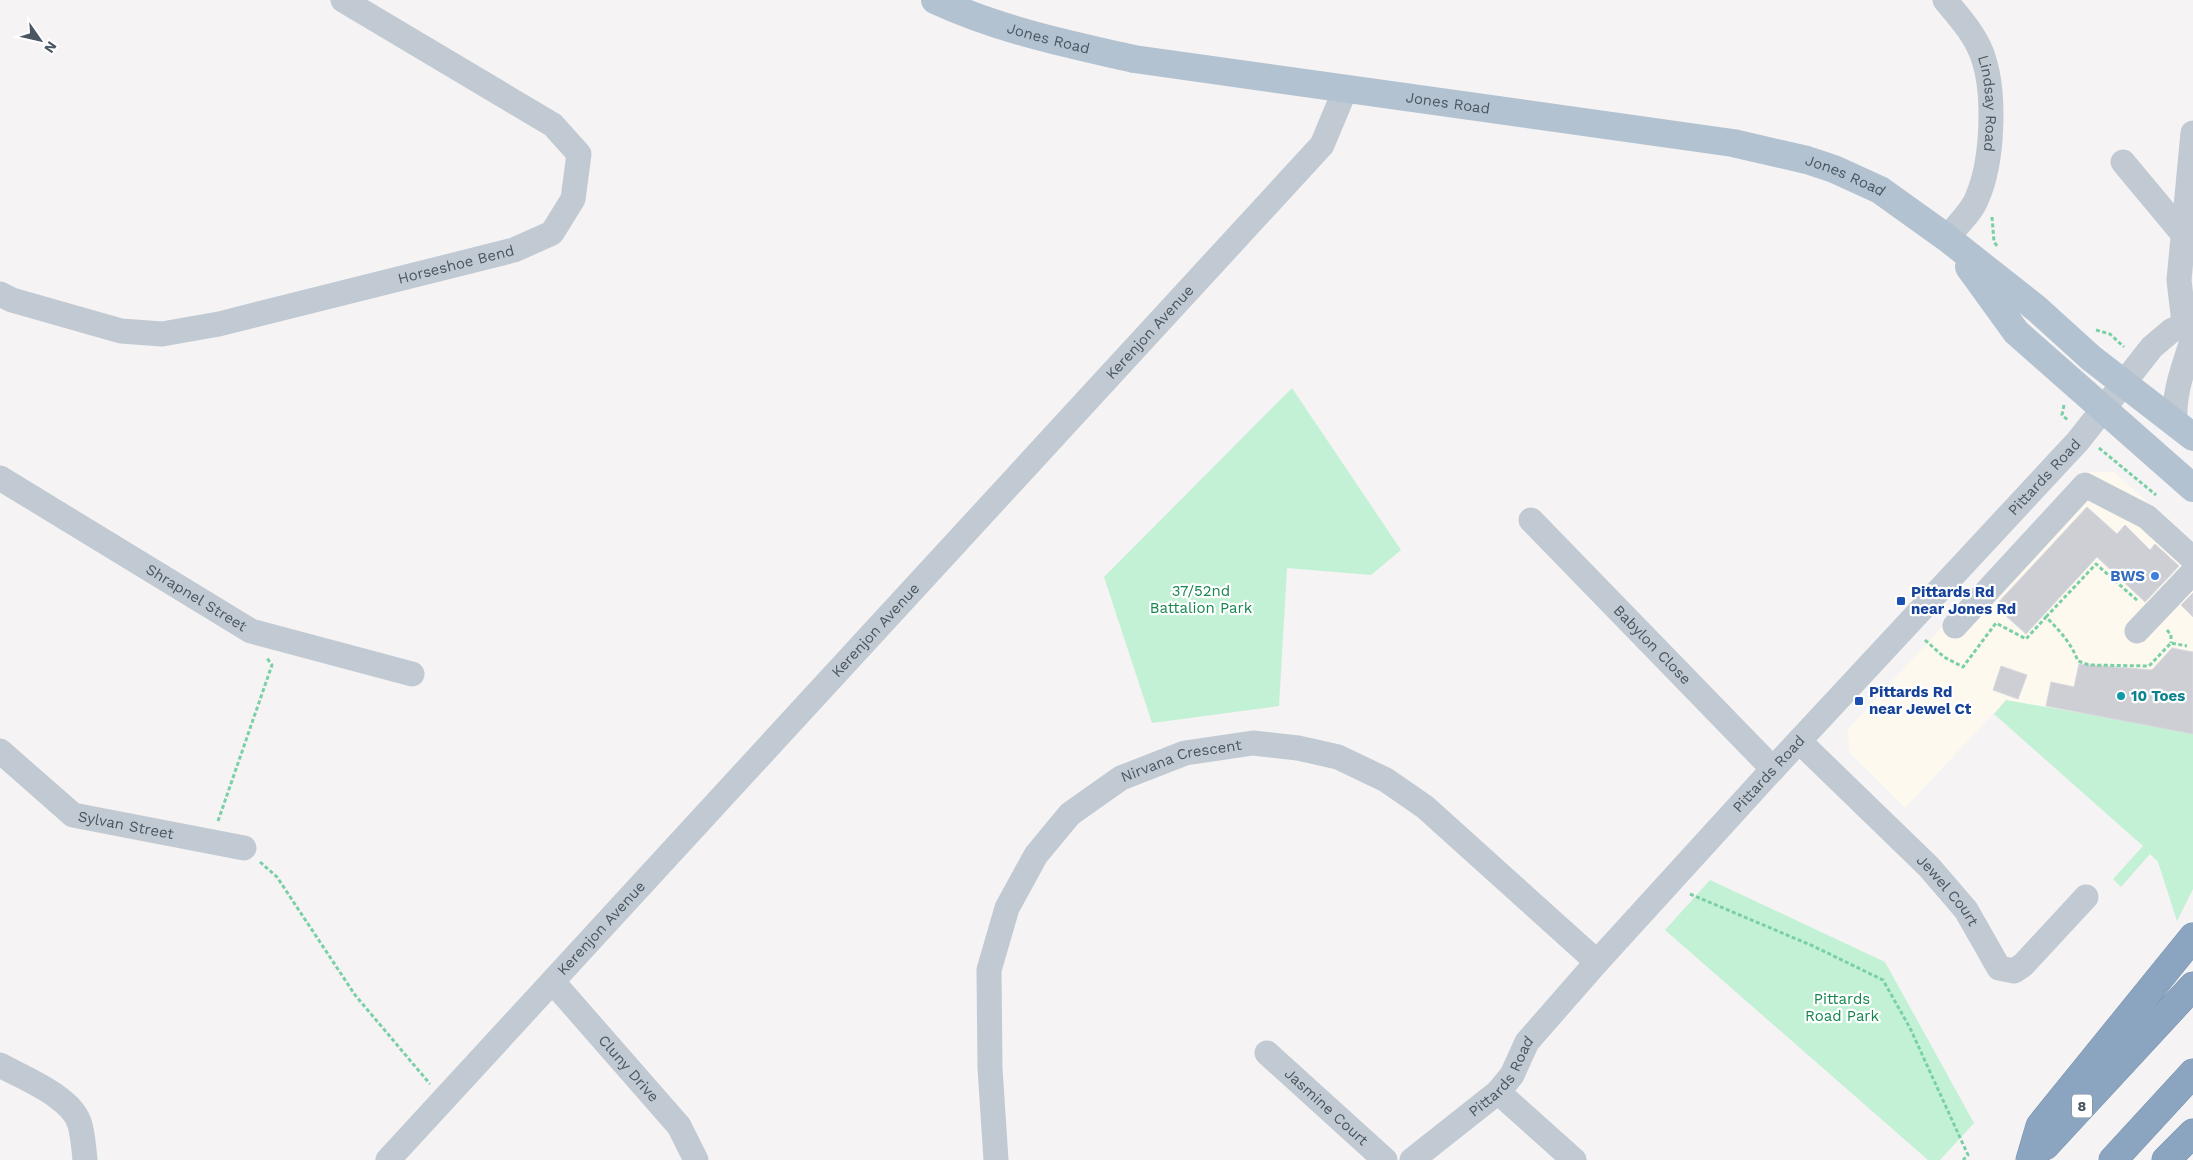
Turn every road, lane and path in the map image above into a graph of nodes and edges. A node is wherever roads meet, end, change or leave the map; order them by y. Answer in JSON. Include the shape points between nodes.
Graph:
{"nodes":[{"id":1,"x":343,"y":0,"type":"edge"},
{"id":2,"x":935,"y":0,"type":"edge"},
{"id":3,"x":1946,"y":0,"type":"edge"},
{"id":4,"x":1345,"y":90,"type":"junction"},
{"id":5,"x":2193,"y":133,"type":"edge"},
{"id":6,"x":2123,"y":162,"type":"dead end"},
{"id":7,"x":1977,"y":200,"type":"junction"},
{"id":8,"x":2184,"y":234,"type":"junction"},
{"id":9,"x":1947,"y":238,"type":"junction"},
{"id":10,"x":2001,"y":250,"type":"dead end"},
{"id":11,"x":4,"y":304,"type":"edge"},
{"id":12,"x":2190,"y":327,"type":"edge"},
{"id":13,"x":2090,"y":328,"type":"dead end"},
{"id":14,"x":2131,"y":372,"type":"junction"},
{"id":15,"x":2103,"y":410,"type":"junction"},
{"id":16,"x":2184,"y":430,"type":"edge"},
{"id":17,"x":4,"y":488,"type":"edge"},
{"id":18,"x":2193,"y":488,"type":"edge"},
{"id":19,"x":1531,"y":520,"type":"dead end"},
{"id":20,"x":2193,"y":559,"type":"edge"},
{"id":21,"x":2193,"y":572,"type":"edge"},
{"id":22,"x":2046,"y":617,"type":"junction"},
{"id":23,"x":2145,"y":623,"type":"junction"},
{"id":24,"x":1954,"y":626,"type":"dead end"},
{"id":25,"x":251,"y":632,"type":"junction"},
{"id":26,"x":1925,"y":640,"type":"dead end"},
{"id":27,"x":2171,"y":643,"type":"junction"},
{"id":28,"x":2187,"y":646,"type":"dead end"},
{"id":29,"x":412,"y":674,"type":"dead end"},
{"id":30,"x":1799,"y":741,"type":"junction"},
{"id":31,"x":0,"y":751,"type":"edge"},
{"id":32,"x":1773,"y":769,"type":"junction"},
{"id":33,"x":211,"y":841,"type":"junction"},
{"id":34,"x":244,"y":848,"type":"joint"},
{"id":35,"x":1690,"y":894,"type":"dead end"},
{"id":36,"x":2086,"y":897,"type":"dead end"},
{"id":37,"x":2193,"y":937,"type":"edge"},
{"id":38,"x":1597,"y":962,"type":"junction"},
{"id":39,"x":553,"y":982,"type":"junction"},
{"id":40,"x":2193,"y":986,"type":"edge"},
{"id":41,"x":1267,"y":1053,"type":"dead end"},
{"id":42,"x":0,"y":1065,"type":"edge"},
{"id":43,"x":2193,"y":1073,"type":"edge"},
{"id":44,"x":1498,"y":1092,"type":"junction"},
{"id":45,"x":443,"y":1100,"type":"junction"},
{"id":46,"x":2193,"y":1133,"type":"edge"},
{"id":47,"x":85,"y":1160,"type":"edge"},
{"id":48,"x":388,"y":1160,"type":"edge"},
{"id":49,"x":696,"y":1160,"type":"edge"},
{"id":50,"x":996,"y":1160,"type":"edge"},
{"id":51,"x":1385,"y":1160,"type":"edge"},
{"id":52,"x":1412,"y":1160,"type":"edge"},
{"id":53,"x":1574,"y":1160,"type":"edge"},
{"id":54,"x":1963,"y":1160,"type":"edge"},
{"id":55,"x":2031,"y":1160,"type":"edge"},
{"id":56,"x":2112,"y":1160,"type":"edge"},
{"id":57,"x":2166,"y":1160,"type":"edge"}],
"edges":[{"from":1,"to":11,"type":"street","name":"Horseshoe Bend","via":[[553,125],[579,154],[573,199],[552,233],[514,250],[219,324],[162,334],[122,331]]},
{"from":2,"to":4,"type":"main road","name":"Jones Road","via":[[1054,40],[1134,59]]},
{"from":3,"to":7,"type":"street","name":"Lindsay Road","via":[[1969,30],[1982,55],[1989,90],[1990,130]]},
{"from":4,"to":9,"type":"main road","name":"Jones Road","via":[[1733,143],[1778,152],[1834,169],[1880,190]]},
{"from":4,"to":39,"type":"street","name":"Kerenjon Avenue","via":[[1322,145]]},
{"from":5,"to":8,"type":"street"},
{"from":6,"to":8,"type":"street"},
{"from":7,"to":9,"type":"street","name":"Lindsay Road"},
{"from":7,"to":10,"type":"path","via":[[1990,208],[1994,242]]},
{"from":8,"to":12,"type":"street","via":[[2179,280]]},
{"from":9,"to":14,"type":"main road","name":"Jones Road","via":[[2037,309],[2091,358]]},
{"from":9,"to":15,"type":"main road","name":"Jones Road","via":[[2016,332]]},
{"from":12,"to":14,"type":"street","name":"Pittards Road","via":[[2161,338]]},
{"from":12,"to":16,"type":"street","via":[[2174,409]]},
{"from":13,"to":14,"type":"path","via":[[2110,334]]},
{"from":14,"to":15,"type":"street","name":"Pittards Road"},
{"from":14,"to":16,"type":"main road","name":"Jones Road"},
{"from":15,"to":18,"type":"main road","name":"Jones Road"},
{"from":15,"to":30,"type":"street","name":"Pittards Road","via":[[2072,448]]},
{"from":17,"to":25,"type":"street","name":"Shrapnel Street"},
{"from":19,"to":32,"type":"street","name":"Babylon Close"},
{"from":20,"to":24,"type":"street","via":[[2148,516],[2085,485]]},
{"from":21,"to":23,"type":"street"},
{"from":22,"to":23,"type":"path","via":[[2096,564]]},
{"from":22,"to":26,"type":"path","via":[[2026,639],[1996,623],[1963,667],[1944,657]]},
{"from":22,"to":27,"type":"path","via":[[2064,634],[2078,661],[2089,665],[2149,666]]},
{"from":23,"to":27,"type":"path","via":[[2171,636]]},
{"from":25,"to":29,"type":"street","name":"Shrapnel Street"},
{"from":25,"to":33,"type":"path","via":[[272,665]]},
{"from":27,"to":28,"type":"path"},
{"from":30,"to":32,"type":"street","name":"Pittards Road"},
{"from":30,"to":36,"type":"street","name":"Jewel Court","via":[[1929,867],[1966,910],[2000,968],[2014,971],[2023,965]]},
{"from":31,"to":33,"type":"street","name":"Sylvan Street","via":[[73,815]]},
{"from":32,"to":38,"type":"street","name":"Pittards Road"},
{"from":33,"to":34,"type":"street","name":"Sylvan Street"},
{"from":34,"to":45,"type":"path","via":[[277,878],[355,995]]},
{"from":35,"to":54,"type":"path","via":[[1813,946],[1883,980],[1910,1028],[1968,1155]]},
{"from":37,"to":55,"type":"highway","via":[[2040,1126]]},
{"from":38,"to":44,"type":"street","name":"Pittards Road","via":[[1527,1042],[1512,1075]]},
{"from":38,"to":50,"type":"street","name":"Nirvana Crescent","via":[[1425,807],[1378,776],[1338,757],[1298,748],[1252,743],[1185,752],[1121,778],[1070,814],[1036,855],[1007,908],[989,970],[990,1068]]},
{"from":39,"to":45,"type":"street","name":"Kerenjon Avenue"},
{"from":39,"to":49,"type":"street","name":"Cluny Drive","via":[[678,1126]]},
{"from":40,"to":55,"type":"highway","number":"8"},
{"from":41,"to":51,"type":"street","name":"Jasmine Court"},
{"from":42,"to":47,"type":"street","via":[[48,1089],[65,1104],[80,1123]]},
{"from":43,"to":56,"type":"highway"},
{"from":44,"to":52,"type":"street","name":"Pittards Road"},
{"from":44,"to":53,"type":"street"},
{"from":45,"to":48,"type":"street","name":"Kerenjon Avenue"},
{"from":46,"to":57,"type":"highway"}]}
